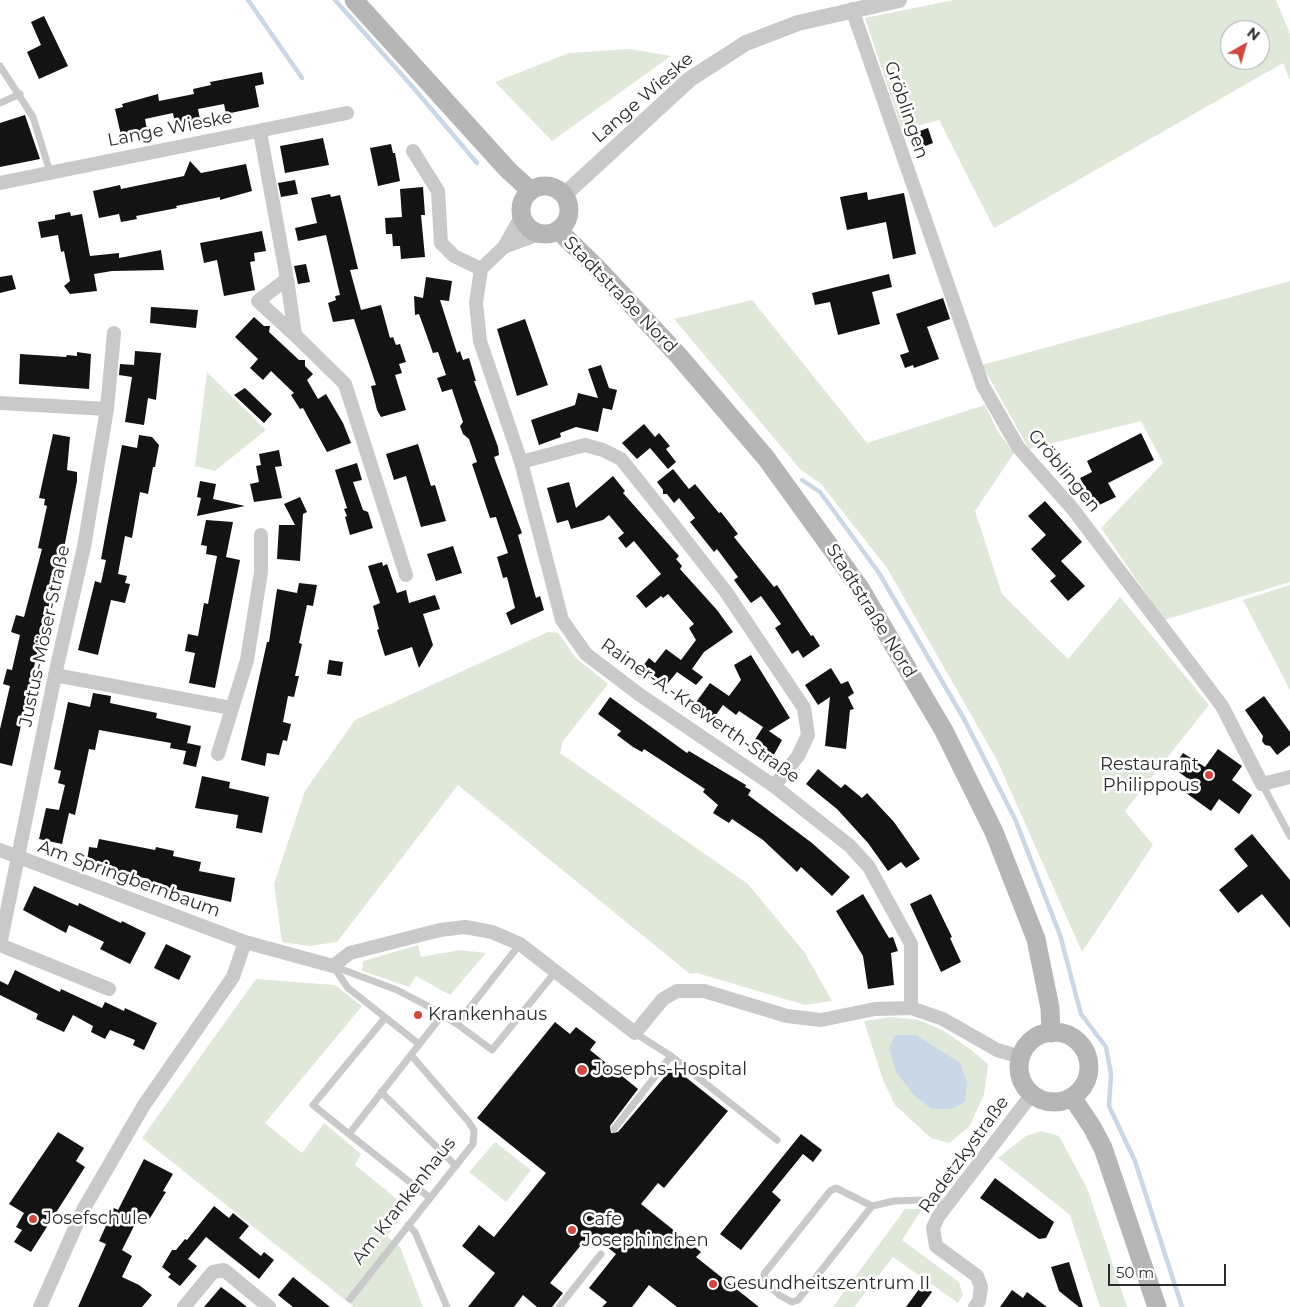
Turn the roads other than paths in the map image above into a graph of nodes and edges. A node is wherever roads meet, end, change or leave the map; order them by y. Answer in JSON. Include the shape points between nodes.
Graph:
{"nodes":[{"id":1,"x":354,"y":0,"type":"edge"},
{"id":2,"x":899,"y":0,"type":"edge"},
{"id":3,"x":878,"y":2,"type":"edge"},
{"id":4,"x":852,"y":9,"type":"junction"},
{"id":5,"x":0,"y":66,"type":"edge"},
{"id":6,"x":20,"y":94,"type":"junction"},
{"id":7,"x":0,"y":103,"type":"edge"},
{"id":8,"x":347,"y":113,"type":"dead end"},
{"id":9,"x":260,"y":132,"type":"junction"},
{"id":10,"x":413,"y":151,"type":"dead end"},
{"id":11,"x":50,"y":172,"type":"junction"},
{"id":12,"x":0,"y":183,"type":"edge"},
{"id":13,"x":530,"y":190,"type":"junction"},
{"id":14,"x":564,"y":195,"type":"junction"},
{"id":15,"x":521,"y":217,"type":"junction"},
{"id":16,"x":559,"y":231,"type":"junction"},
{"id":17,"x":539,"y":234,"type":"junction"},
{"id":18,"x":504,"y":246,"type":"junction"},
{"id":19,"x":481,"y":269,"type":"junction"},
{"id":20,"x":287,"y":279,"type":"junction"},
{"id":21,"x":114,"y":333,"type":"dead end"},
{"id":22,"x":295,"y":335,"type":"junction"},
{"id":23,"x":0,"y":403,"type":"edge"},
{"id":24,"x":107,"y":409,"type":"junction"},
{"id":25,"x":521,"y":462,"type":"junction"},
{"id":26,"x":261,"y":535,"type":"dead end"},
{"id":27,"x":406,"y":575,"type":"dead end"},
{"id":28,"x":55,"y":675,"type":"junction"},
{"id":29,"x":231,"y":708,"type":"junction"},
{"id":30,"x":218,"y":754,"type":"dead end"},
{"id":31,"x":1290,"y":777,"type":"edge"},
{"id":32,"x":1262,"y":784,"type":"junction"},
{"id":33,"x":774,"y":786,"type":"junction"},
{"id":34,"x":1290,"y":836,"type":"edge"},
{"id":35,"x":0,"y":850,"type":"edge"},
{"id":36,"x":16,"y":857,"type":"junction"},
{"id":37,"x":245,"y":942,"type":"junction"},
{"id":38,"x":520,"y":944,"type":"junction"},
{"id":39,"x":0,"y":945,"type":"edge"},
{"id":40,"x":333,"y":966,"type":"junction"},
{"id":41,"x":556,"y":971,"type":"junction"},
{"id":42,"x":109,"y":989,"type":"dead end"},
{"id":43,"x":911,"y":1008,"type":"junction"},
{"id":44,"x":443,"y":1014,"type":"junction"},
{"id":45,"x":385,"y":1018,"type":"junction"},
{"id":46,"x":458,"y":1024,"type":"junction"},
{"id":47,"x":635,"y":1032,"type":"junction"},
{"id":48,"x":1051,"y":1033,"type":"junction"},
{"id":49,"x":419,"y":1044,"type":"junction"},
{"id":50,"x":411,"y":1055,"type":"junction"},
{"id":51,"x":671,"y":1056,"type":"junction"},
{"id":52,"x":1021,"y":1057,"type":"junction"},
{"id":53,"x":381,"y":1092,"type":"junction"},
{"id":54,"x":1032,"y":1094,"type":"junction"},
{"id":55,"x":1072,"y":1097,"type":"junction"},
{"id":56,"x":614,"y":1129,"type":"dead end"},
{"id":57,"x":348,"y":1134,"type":"junction"},
{"id":58,"x":777,"y":1140,"type":"dead end"},
{"id":59,"x":456,"y":1166,"type":"junction"},
{"id":60,"x":430,"y":1198,"type":"junction"},
{"id":61,"x":872,"y":1206,"type":"junction"},
{"id":62,"x":946,"y":1208,"type":"junction"},
{"id":63,"x":408,"y":1225,"type":"junction"},
{"id":64,"x":601,"y":1254,"type":"dead end"},
{"id":65,"x":350,"y":1299,"type":"dead end"},
{"id":66,"x":40,"y":1307,"type":"edge"},
{"id":67,"x":184,"y":1307,"type":"edge"},
{"id":68,"x":269,"y":1307,"type":"edge"},
{"id":69,"x":447,"y":1307,"type":"edge"},
{"id":70,"x":559,"y":1307,"type":"edge"},
{"id":71,"x":974,"y":1307,"type":"edge"},
{"id":72,"x":1158,"y":1307,"type":"edge"}],
"edges":[{"from":1,"to":13,"type":"main road","via":[[508,170]]},
{"from":2,"to":3,"type":"street","name":"Lange Wieske"},
{"from":3,"to":4,"type":"street","name":"Lange Wieske"},
{"from":4,"to":14,"type":"street","name":"Lange Wieske","via":[[798,22],[746,43],[690,79]]},
{"from":4,"to":32,"type":"street","name":"Gröblingen","via":[[982,386],[1018,447],[1072,508],[1222,706]]},
{"from":5,"to":6,"type":"lane"},
{"from":6,"to":7,"type":"lane"},
{"from":6,"to":11,"type":"lane","via":[[32,117]]},
{"from":8,"to":9,"type":"street","name":"Lange Wieske"},
{"from":9,"to":11,"type":"street","name":"Lange Wieske"},
{"from":9,"to":20,"type":"street"},
{"from":10,"to":19,"type":"street","via":[[438,191],[441,243],[454,256]]},
{"from":11,"to":12,"type":"street","name":"Lange Wieske"},
{"from":13,"to":14,"type":"main road","via":[[541,186],[554,187]]},
{"from":13,"to":15,"type":"main road","via":[[522,202]]},
{"from":14,"to":16,"type":"main road","via":[[569,204],[569,214]]},
{"from":15,"to":17,"type":"main road","via":[[528,228]]},
{"from":15,"to":18,"type":"street"},
{"from":16,"to":17,"type":"main road"},
{"from":16,"to":48,"type":"main road","name":"Stadtstraße Nord","via":[[678,356],[766,458],[860,588],[944,730],[994,832],[1036,939],[1050,1008]]},
{"from":17,"to":18,"type":"street"},
{"from":18,"to":19,"type":"street"},
{"from":19,"to":25,"type":"street","name":"Rainer-A.-Krewerth-Straße","via":[[476,303],[480,342]]},
{"from":20,"to":22,"type":"street"},
{"from":20,"to":22,"type":"street","via":[[258,301]]},
{"from":21,"to":24,"type":"street","name":"Justus-Möser-Straße"},
{"from":22,"to":27,"type":"street","via":[[345,384]]},
{"from":23,"to":24,"type":"street"},
{"from":24,"to":28,"type":"street","name":"Justus-Möser-Straße","via":[[84,547]]},
{"from":25,"to":33,"type":"street","name":"Rainer-A.-Krewerth-Straße","via":[[562,620],[586,654],[640,695]]},
{"from":25,"to":33,"type":"street","via":[[586,446],[603,450],[620,459],[670,519],[726,592],[804,708],[808,734],[798,756]]},
{"from":26,"to":29,"type":"street","via":[[260,572],[247,660]]},
{"from":28,"to":29,"type":"street"},
{"from":28,"to":36,"type":"street","name":"Justus-Möser-Straße"},
{"from":29,"to":30,"type":"street"},
{"from":31,"to":32,"type":"street"},
{"from":32,"to":34,"type":"lane"},
{"from":33,"to":43,"type":"street","name":"Rainer-A.-Krewerth-Straße","via":[[850,846],[869,868],[910,944]]},
{"from":35,"to":36,"type":"street","name":"Am Springbernbaum"},
{"from":36,"to":37,"type":"street","name":"Am Springbernbaum"},
{"from":36,"to":39,"type":"street","name":"Justus-Möser-Straße"},
{"from":37,"to":40,"type":"street"},
{"from":37,"to":66,"type":"street","via":[[233,978],[144,1105],[83,1210]]},
{"from":38,"to":40,"type":"street","via":[[492,932],[464,927],[350,953]]},
{"from":38,"to":41,"type":"street"},
{"from":38,"to":46,"type":"lane"},
{"from":39,"to":42,"type":"street"},
{"from":40,"to":44,"type":"lane","via":[[397,990]]},
{"from":40,"to":45,"type":"lane","via":[[348,988]]},
{"from":41,"to":46,"type":"lane","via":[[492,1050]]},
{"from":41,"to":47,"type":"street"},
{"from":43,"to":47,"type":"street","via":[[875,1009],[821,1020],[787,1016],[704,991],[677,991],[663,999]]},
{"from":43,"to":52,"type":"street","via":[[943,1018],[998,1050]]},
{"from":44,"to":46,"type":"lane"},
{"from":44,"to":49,"type":"lane"},
{"from":45,"to":49,"type":"lane"},
{"from":45,"to":57,"type":"lane","via":[[313,1105]]},
{"from":47,"to":51,"type":"lane"},
{"from":48,"to":52,"type":"main road","via":[[1029,1042]]},
{"from":48,"to":55,"type":"main road","via":[[1065,1034],[1078,1041],[1088,1060],[1086,1081]]},
{"from":49,"to":50,"type":"lane"},
{"from":50,"to":53,"type":"lane"},
{"from":50,"to":59,"type":"lane","name":"Am Krankenhaus","via":[[474,1130],[473,1144]]},
{"from":51,"to":56,"type":"lane"},
{"from":51,"to":58,"type":"lane"},
{"from":52,"to":54,"type":"main road","via":[[1021,1079]]},
{"from":53,"to":57,"type":"lane"},
{"from":53,"to":59,"type":"lane"},
{"from":54,"to":55,"type":"main road","via":[[1048,1102]]},
{"from":54,"to":62,"type":"street","name":"Radetzkystraße"},
{"from":55,"to":72,"type":"main road","via":[[1103,1148]]},
{"from":57,"to":60,"type":"lane"},
{"from":59,"to":60,"type":"lane","name":"Am Krankenhaus"},
{"from":60,"to":63,"type":"lane","name":"Am Krankenhaus"},
{"from":61,"to":61,"type":"lane","via":[[798,1300],[792,1302],[767,1284],[764,1274],[830,1191],[836,1188]]},
{"from":61,"to":62,"type":"lane","via":[[921,1200],[934,1201]]},
{"from":62,"to":71,"type":"street","name":"Radetzkystraße","via":[[933,1228],[933,1238],[936,1246],[976,1276],[981,1288],[979,1301]]},
{"from":63,"to":65,"type":"lane","name":"Am Krankenhaus"},
{"from":63,"to":69,"type":"lane","via":[[415,1232]]},
{"from":64,"to":70,"type":"lane"},
{"from":67,"to":68,"type":"street","via":[[213,1272],[224,1270]]}]}
